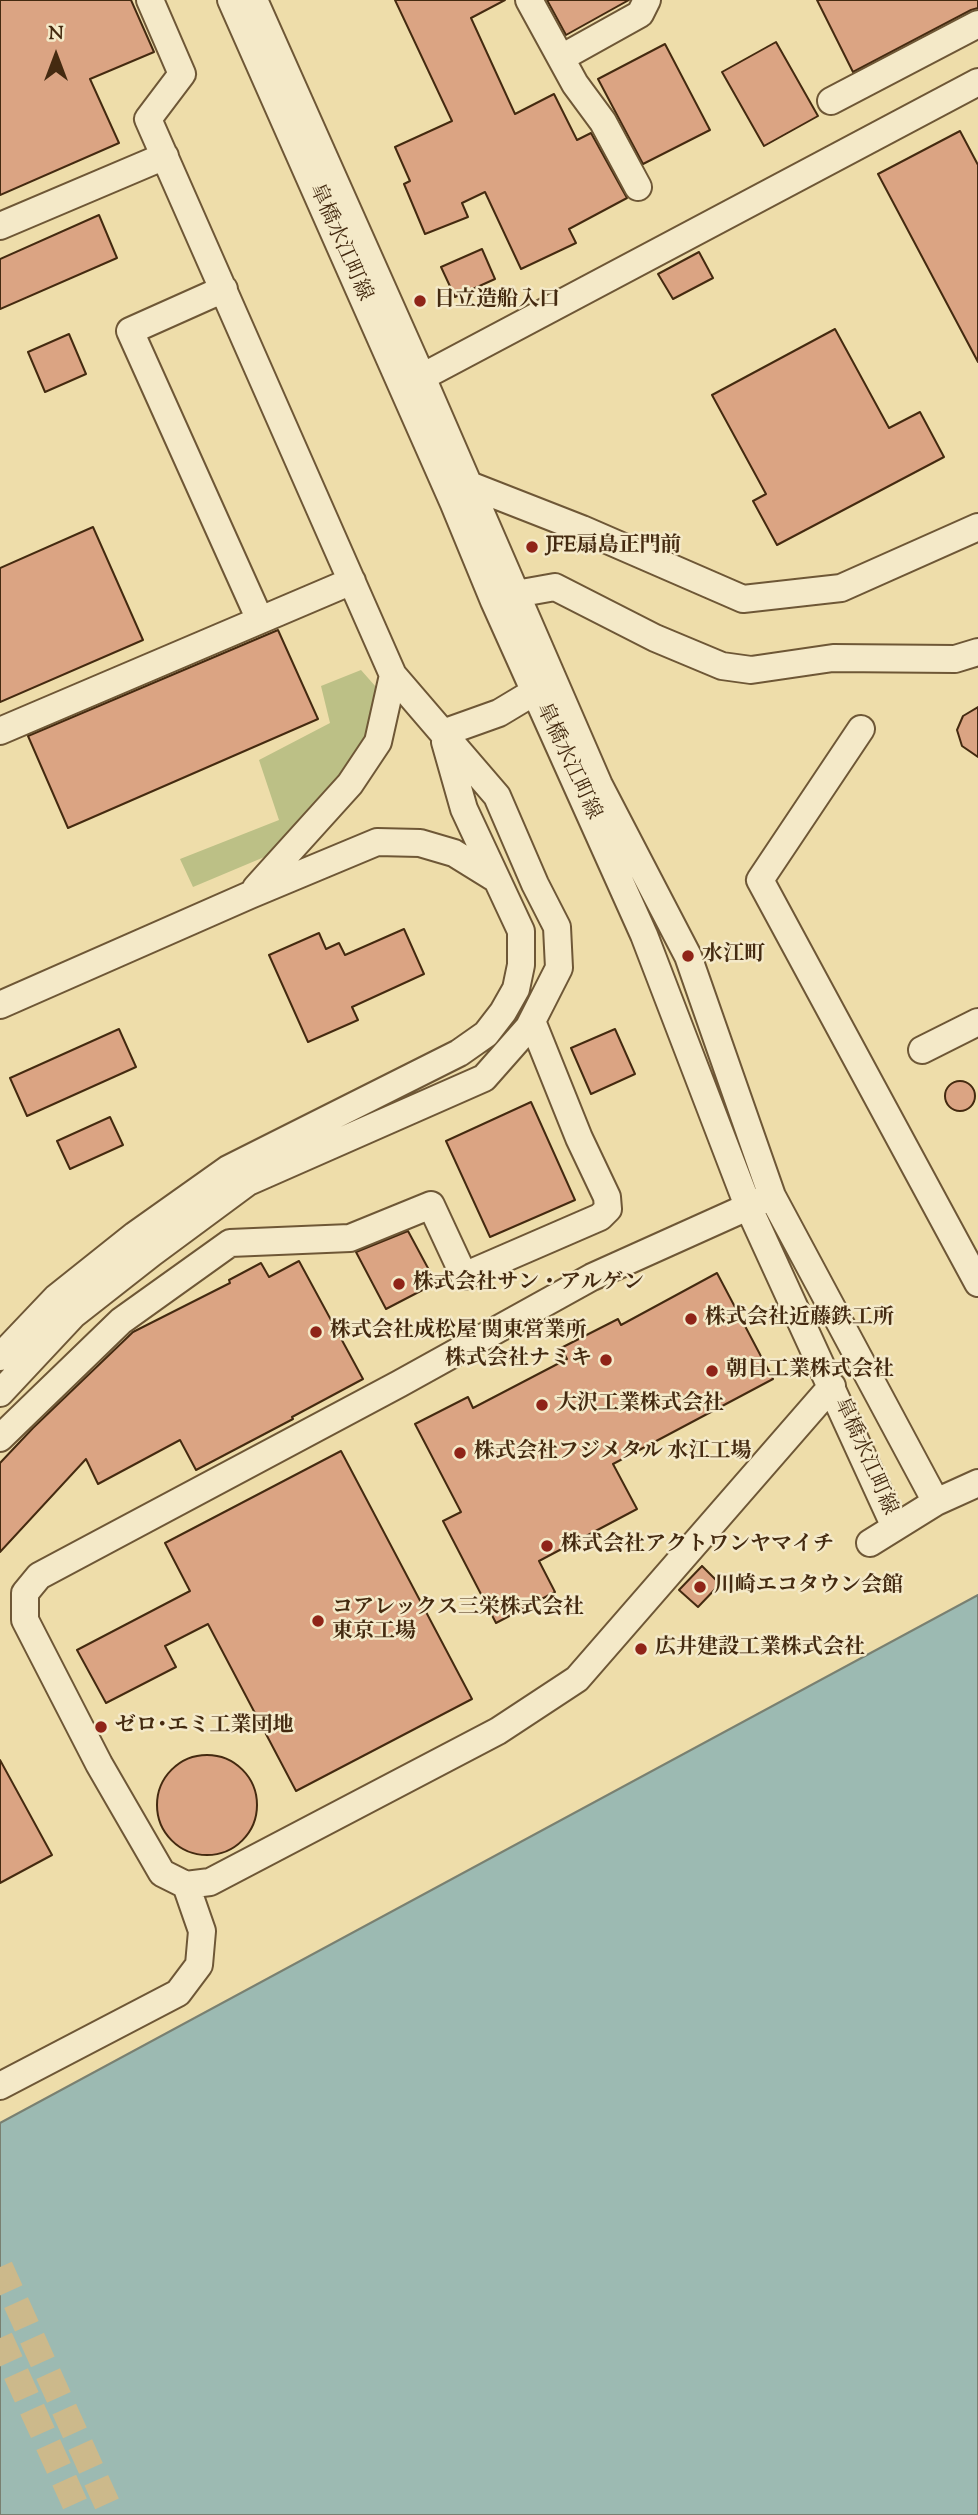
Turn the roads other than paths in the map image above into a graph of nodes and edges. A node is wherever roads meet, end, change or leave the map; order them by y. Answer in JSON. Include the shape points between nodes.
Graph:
{"nodes":[{"id":1,"x":150,"y":0,"type":"edge"},
{"id":2,"x":231,"y":0,"type":"edge"},
{"id":3,"x":254,"y":0,"type":"edge"},
{"id":4,"x":529,"y":0,"type":"edge"},
{"id":5,"x":647,"y":0,"type":"edge"},
{"id":6,"x":978,"y":24,"type":"edge"},
{"id":7,"x":561,"y":58,"type":"junction"},
{"id":8,"x":978,"y":82,"type":"edge"},
{"id":9,"x":831,"y":101,"type":"dead end"},
{"id":10,"x":165,"y":156,"type":"junction"},
{"id":11,"x":638,"y":187,"type":"dead end"},
{"id":12,"x":0,"y":226,"type":"edge"},
{"id":13,"x":224,"y":289,"type":"junction"},
{"id":14,"x":411,"y":381,"type":"junction"},
{"id":15,"x":467,"y":484,"type":"junction"},
{"id":16,"x":978,"y":527,"type":"edge"},
{"id":17,"x":352,"y":580,"type":"junction"},
{"id":18,"x":516,"y":594,"type":"junction"},
{"id":19,"x":260,"y":620,"type":"junction"},
{"id":20,"x":978,"y":652,"type":"edge"},
{"id":21,"x":393,"y":675,"type":"junction"},
{"id":22,"x":545,"y":689,"type":"junction"},
{"id":23,"x":861,"y":729,"type":"dead end"},
{"id":24,"x":0,"y":731,"type":"edge"},
{"id":25,"x":443,"y":733,"type":"junction"},
{"id":26,"x":496,"y":879,"type":"junction"},
{"id":27,"x":250,"y":895,"type":"junction"},
{"id":28,"x":0,"y":1005,"type":"edge"},
{"id":29,"x":532,"y":1021,"type":"junction"},
{"id":30,"x":978,"y":1022,"type":"edge"},
{"id":31,"x":922,"y":1050,"type":"dead end"},
{"id":32,"x":760,"y":1201,"type":"junction"},
{"id":33,"x":978,"y":1283,"type":"edge"},
{"id":34,"x":0,"y":1357,"type":"edge"},
{"id":35,"x":832,"y":1386,"type":"junction"},
{"id":36,"x":0,"y":1393,"type":"edge"},
{"id":37,"x":0,"y":1438,"type":"edge"},
{"id":38,"x":978,"y":1483,"type":"edge"},
{"id":39,"x":936,"y":1502,"type":"junction"},
{"id":40,"x":895,"y":1527,"type":"junction"},
{"id":41,"x":870,"y":1543,"type":"dead end"},
{"id":42,"x":186,"y":1885,"type":"junction"},
{"id":43,"x":0,"y":2086,"type":"edge"}],
"edges":[{"from":1,"to":10,"type":"street","via":[[182,74],[148,119]]},
{"from":2,"to":14,"type":"street","name":"皐橋水江町線"},
{"from":3,"to":14,"type":"street","name":"皐橋水江町線"},
{"from":4,"to":7,"type":"street"},
{"from":5,"to":7,"type":"street","via":[[640,15]]},
{"from":6,"to":9,"type":"street"},
{"from":7,"to":11,"type":"street"},
{"from":8,"to":14,"type":"street"},
{"from":10,"to":12,"type":"street"},
{"from":10,"to":13,"type":"street"},
{"from":13,"to":17,"type":"street"},
{"from":13,"to":19,"type":"street","via":[[130,331]]},
{"from":14,"to":15,"type":"street","name":"皐橋水江町線"},
{"from":14,"to":22,"type":"street","name":"皐橋水江町線"},
{"from":15,"to":16,"type":"street","via":[[743,598],[841,588]]},
{"from":15,"to":18,"type":"street","name":"皐橋水江町線"},
{"from":17,"to":19,"type":"street"},
{"from":17,"to":21,"type":"street"},
{"from":18,"to":20,"type":"street","via":[[555,587],[655,638],[722,666],[751,670],[833,659],[955,659]]},
{"from":18,"to":22,"type":"street","name":"皐橋水江町線"},
{"from":19,"to":24,"type":"street"},
{"from":21,"to":25,"type":"street"},
{"from":21,"to":27,"type":"street","via":[[378,743],[350,784]]},
{"from":22,"to":25,"type":"street","via":[[499,713]]},
{"from":22,"to":32,"type":"street","name":"皐橋水江町線","via":[[688,956]]},
{"from":23,"to":33,"type":"street","via":[[760,880]]},
{"from":25,"to":26,"type":"street","via":[[464,809]]},
{"from":25,"to":29,"type":"street","via":[[497,796],[556,927],[559,968]]},
{"from":26,"to":27,"type":"street","via":[[454,853],[420,843],[377,842]]},
{"from":26,"to":34,"type":"street","via":[[521,931],[521,965],[516,989],[486,1034],[459,1053],[228,1169],[57,1298]]},
{"from":27,"to":28,"type":"street"},
{"from":29,"to":36,"type":"street","via":[[484,1078],[248,1182],[73,1315]]},
{"from":29,"to":37,"type":"street","via":[[607,1197],[608,1209],[600,1217],[464,1276],[431,1205],[350,1238],[230,1243],[121,1321]]},
{"from":30,"to":31,"type":"street"},
{"from":32,"to":35,"type":"street","name":"皐橋水江町線"},
{"from":32,"to":39,"type":"street","name":"皐橋水江町線"},
{"from":32,"to":42,"type":"street","via":[[592,1278],[39,1576],[25,1593],[25,1620],[162,1873]]},
{"from":35,"to":40,"type":"street","name":"皐橋水江町線"},
{"from":35,"to":42,"type":"street","via":[[577,1679],[498,1731],[210,1882]]},
{"from":38,"to":39,"type":"street"},
{"from":39,"to":40,"type":"street"},
{"from":40,"to":41,"type":"street"},
{"from":42,"to":43,"type":"street","via":[[202,1931],[199,1965],[178,1993]]}]}
